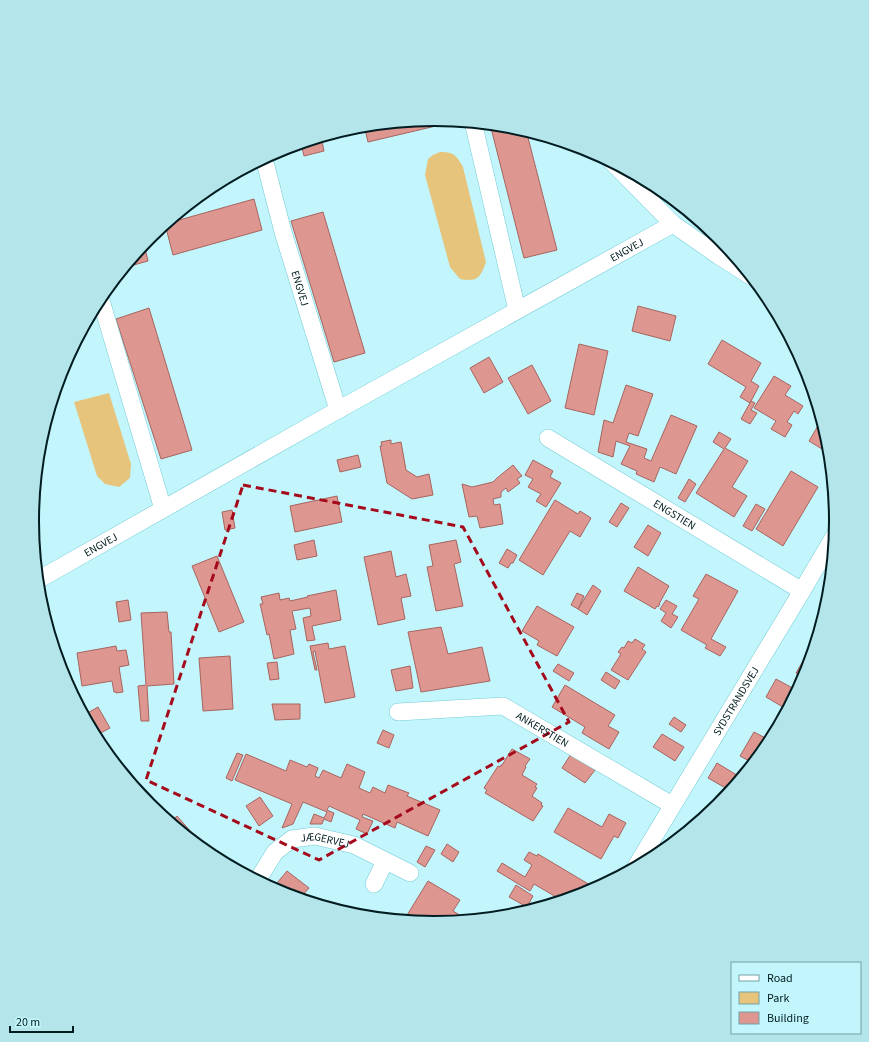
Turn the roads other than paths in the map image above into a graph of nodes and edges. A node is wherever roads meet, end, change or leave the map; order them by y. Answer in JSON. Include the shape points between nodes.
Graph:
{"nodes":[{"id":1,"x":474,"y":128,"type":"edge"},
{"id":2,"x":266,"y":166,"type":"dead end"},
{"id":3,"x":623,"y":173,"type":"edge"},
{"id":4,"x":673,"y":224,"type":"junction"},
{"id":5,"x":739,"y":269,"type":"edge"},
{"id":6,"x":103,"y":306,"type":"edge"},
{"id":7,"x":517,"y":310,"type":"junction"},
{"id":8,"x":338,"y":410,"type":"junction"},
{"id":9,"x":548,"y":438,"type":"dead end"},
{"id":10,"x":162,"y":509,"type":"junction"},
{"id":11,"x":829,"y":545,"type":"edge"},
{"id":12,"x":43,"y":577,"type":"edge"},
{"id":13,"x":802,"y":592,"type":"junction"},
{"id":14,"x":398,"y":712,"type":"dead end"},
{"id":15,"x":672,"y":805,"type":"junction"},
{"id":16,"x":641,"y":859,"type":"edge"},
{"id":17,"x":385,"y":861,"type":"junction"},
{"id":18,"x":410,"y":873,"type":"dead end"},
{"id":19,"x":260,"y":876,"type":"edge"},
{"id":20,"x":374,"y":884,"type":"dead end"}],
"edges":[{"from":1,"to":7,"type":"street"},
{"from":2,"to":8,"type":"street","name":"ENGVEJ"},
{"from":3,"to":4,"type":"street"},
{"from":4,"to":5,"type":"street"},
{"from":4,"to":7,"type":"street","name":"ENGVEJ"},
{"from":6,"to":10,"type":"street"},
{"from":7,"to":8,"type":"street","name":"ENGVEJ"},
{"from":8,"to":10,"type":"street","name":"ENGVEJ"},
{"from":9,"to":13,"type":"street","name":"ENGSTIEN"},
{"from":10,"to":12,"type":"street","name":"ENGVEJ"},
{"from":11,"to":13,"type":"street","name":"SYDSTRANDSVEJ"},
{"from":13,"to":15,"type":"street","name":"SYDSTRANDSVEJ"},
{"from":14,"to":15,"type":"street","name":"ANKERSTIEN","via":[[504,706]]},
{"from":15,"to":16,"type":"street","name":"SYDSTRANDSVEJ"},
{"from":17,"to":18,"type":"street","name":"JÆGERVEJ"},
{"from":17,"to":19,"type":"street","name":"JÆGERVEJ","via":[[354,845],[315,836],[292,839],[275,852]]},
{"from":17,"to":20,"type":"street"}]}
